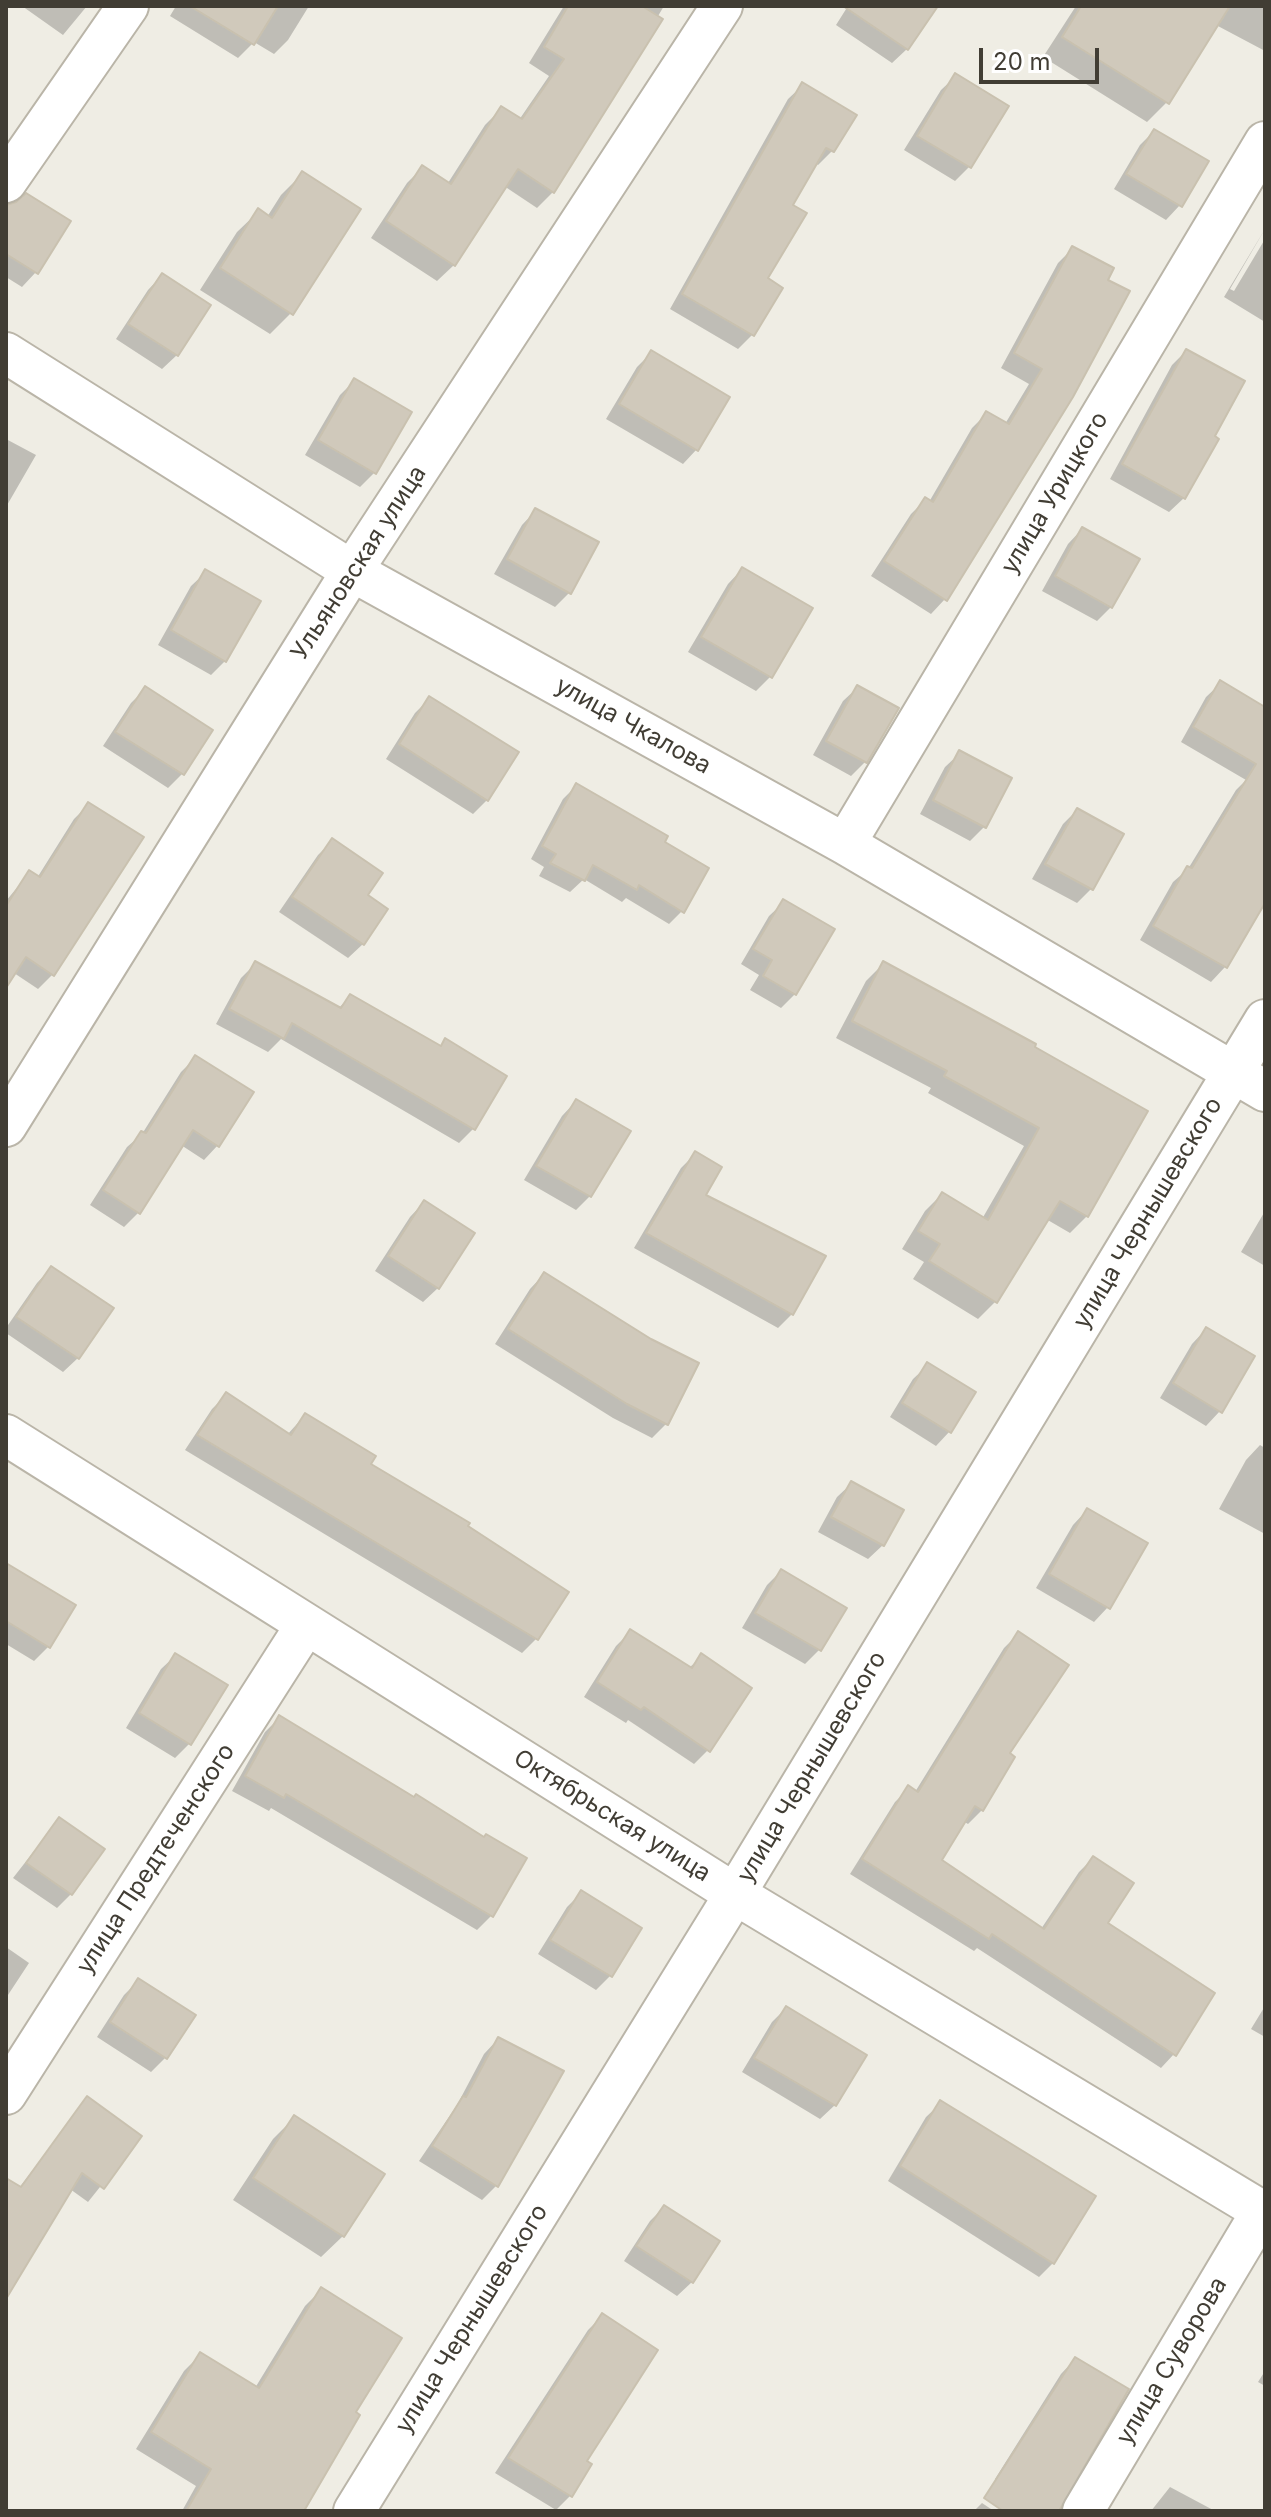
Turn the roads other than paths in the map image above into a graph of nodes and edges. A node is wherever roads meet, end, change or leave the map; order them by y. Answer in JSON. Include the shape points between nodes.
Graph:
{"nodes":[{"id":1,"x":128,"y":6,"type":"edge"},
{"id":2,"x":722,"y":6,"type":"edge"},
{"id":3,"x":1265,"y":142,"type":"edge"},
{"id":4,"x":6,"y":182,"type":"edge"},
{"id":5,"x":6,"y":353,"type":"edge"},
{"id":6,"x":352,"y":571,"type":"junction"},
{"id":7,"x":845,"y":844,"type":"junction"},
{"id":8,"x":1265,"y":1020,"type":"edge"},
{"id":9,"x":1249,"y":1082,"type":"edge"},
{"id":10,"x":6,"y":1126,"type":"edge"},
{"id":11,"x":6,"y":1435,"type":"edge"},
{"id":12,"x":306,"y":1625,"type":"junction"},
{"id":13,"x":735,"y":1894,"type":"junction"},
{"id":14,"x":6,"y":2094,"type":"edge"},
{"id":15,"x":1263,"y":2212,"type":"edge"},
{"id":16,"x":354,"y":2511,"type":"edge"},
{"id":17,"x":1083,"y":2511,"type":"edge"}],
"edges":[{"from":1,"to":4,"type":"street"},
{"from":2,"to":6,"type":"street","name":"Ульяновская улица"},
{"from":3,"to":7,"type":"street","name":"улица Урицкого"},
{"from":5,"to":6,"type":"street","name":"улица Чкалова"},
{"from":6,"to":7,"type":"street","name":"улица Чкалова"},
{"from":6,"to":10,"type":"street","name":"Ульяновская улица"},
{"from":7,"to":9,"type":"street","name":"улица Чкалова"},
{"from":8,"to":9,"type":"street","name":"улица Чернышевского"},
{"from":9,"to":13,"type":"street","name":"улица Чернышевского"},
{"from":11,"to":12,"type":"street","name":"Октябрьская улица"},
{"from":12,"to":13,"type":"street","name":"Октябрьская улица"},
{"from":12,"to":14,"type":"street","name":"улица Предтеченского"},
{"from":13,"to":15,"type":"street","name":"Октябрьская улица"},
{"from":13,"to":16,"type":"street","name":"улица Чернышевского"},
{"from":15,"to":17,"type":"street","name":"улица Суворова"}]}
